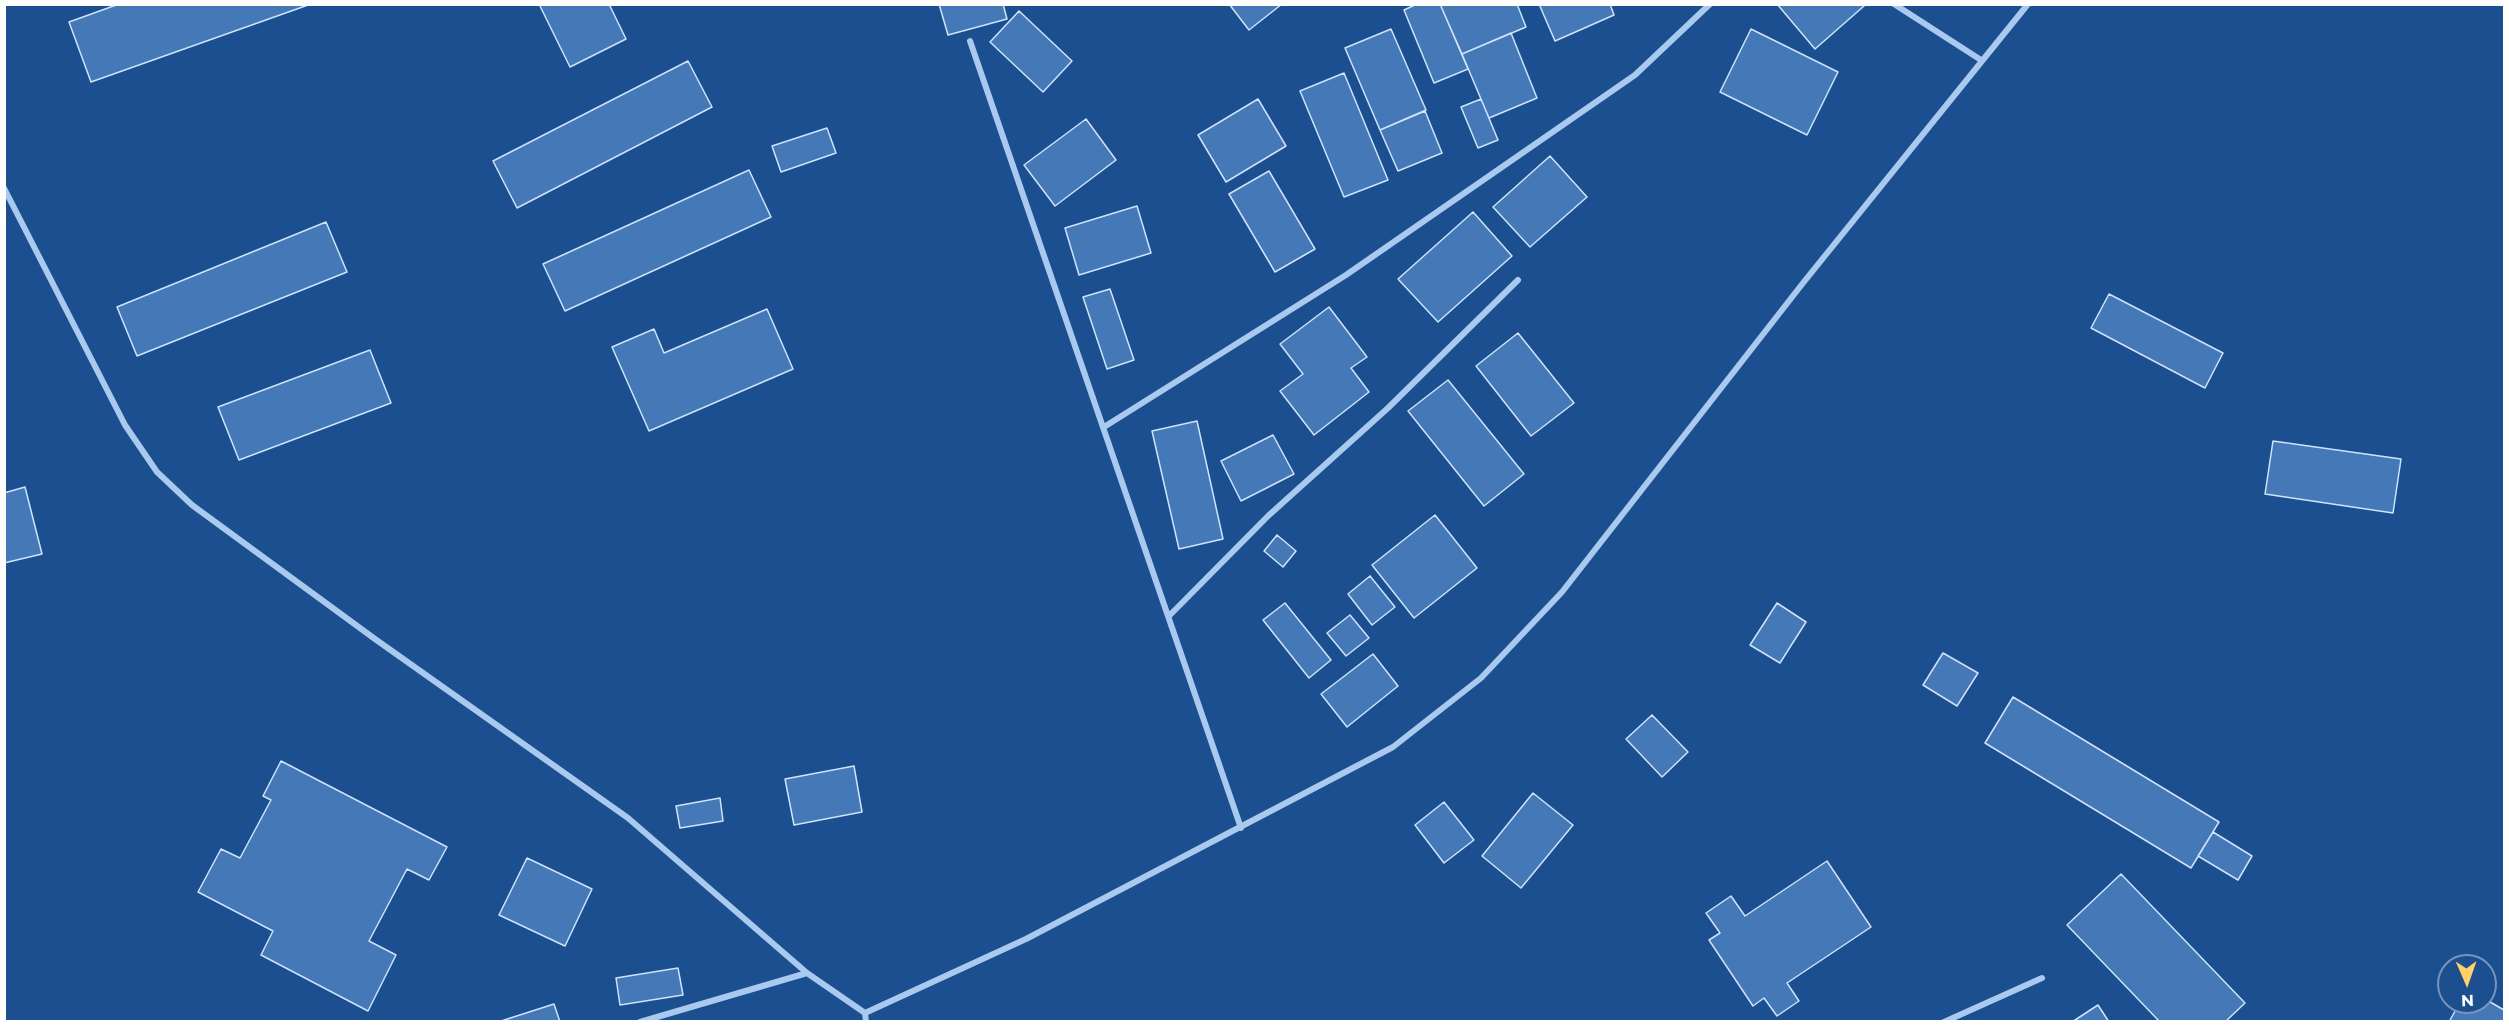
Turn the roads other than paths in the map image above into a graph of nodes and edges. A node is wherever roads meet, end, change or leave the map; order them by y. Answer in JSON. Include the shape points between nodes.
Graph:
{"nodes":[{"id":1,"x":1710,"y":4,"type":"edge"},
{"id":2,"x":1894,"y":4,"type":"edge"},
{"id":3,"x":2028,"y":4,"type":"edge"},
{"id":4,"x":970,"y":41,"type":"dead end"},
{"id":5,"x":1981,"y":60,"type":"junction"},
{"id":6,"x":4,"y":188,"type":"edge"},
{"id":7,"x":1518,"y":280,"type":"dead end"},
{"id":8,"x":1104,"y":427,"type":"junction"},
{"id":9,"x":1169,"y":616,"type":"junction"},
{"id":10,"x":1241,"y":828,"type":"junction"},
{"id":11,"x":807,"y":973,"type":"junction"},
{"id":12,"x":2042,"y":978,"type":"dead end"},
{"id":13,"x":865,"y":1013,"type":"junction"},
{"id":14,"x":640,"y":1022,"type":"edge"},
{"id":15,"x":866,"y":1022,"type":"edge"},
{"id":16,"x":1944,"y":1022,"type":"edge"}],
"edges":[{"from":1,"to":8,"type":"street","via":[[1635,75],[1346,275]]},
{"from":2,"to":5,"type":"street"},
{"from":3,"to":5,"type":"street"},
{"from":4,"to":8,"type":"street"},
{"from":5,"to":10,"type":"street","via":[[1562,592],[1481,678],[1393,747]]},
{"from":6,"to":11,"type":"street","via":[[125,425],[157,472],[202,512],[628,818]]},
{"from":7,"to":9,"type":"street","via":[[1388,408],[1268,516]]},
{"from":8,"to":9,"type":"street"},
{"from":9,"to":10,"type":"street"},
{"from":10,"to":13,"type":"street","via":[[1026,939]]},
{"from":11,"to":13,"type":"street"},
{"from":11,"to":14,"type":"street"},
{"from":12,"to":16,"type":"street"},
{"from":13,"to":15,"type":"street"}]}
